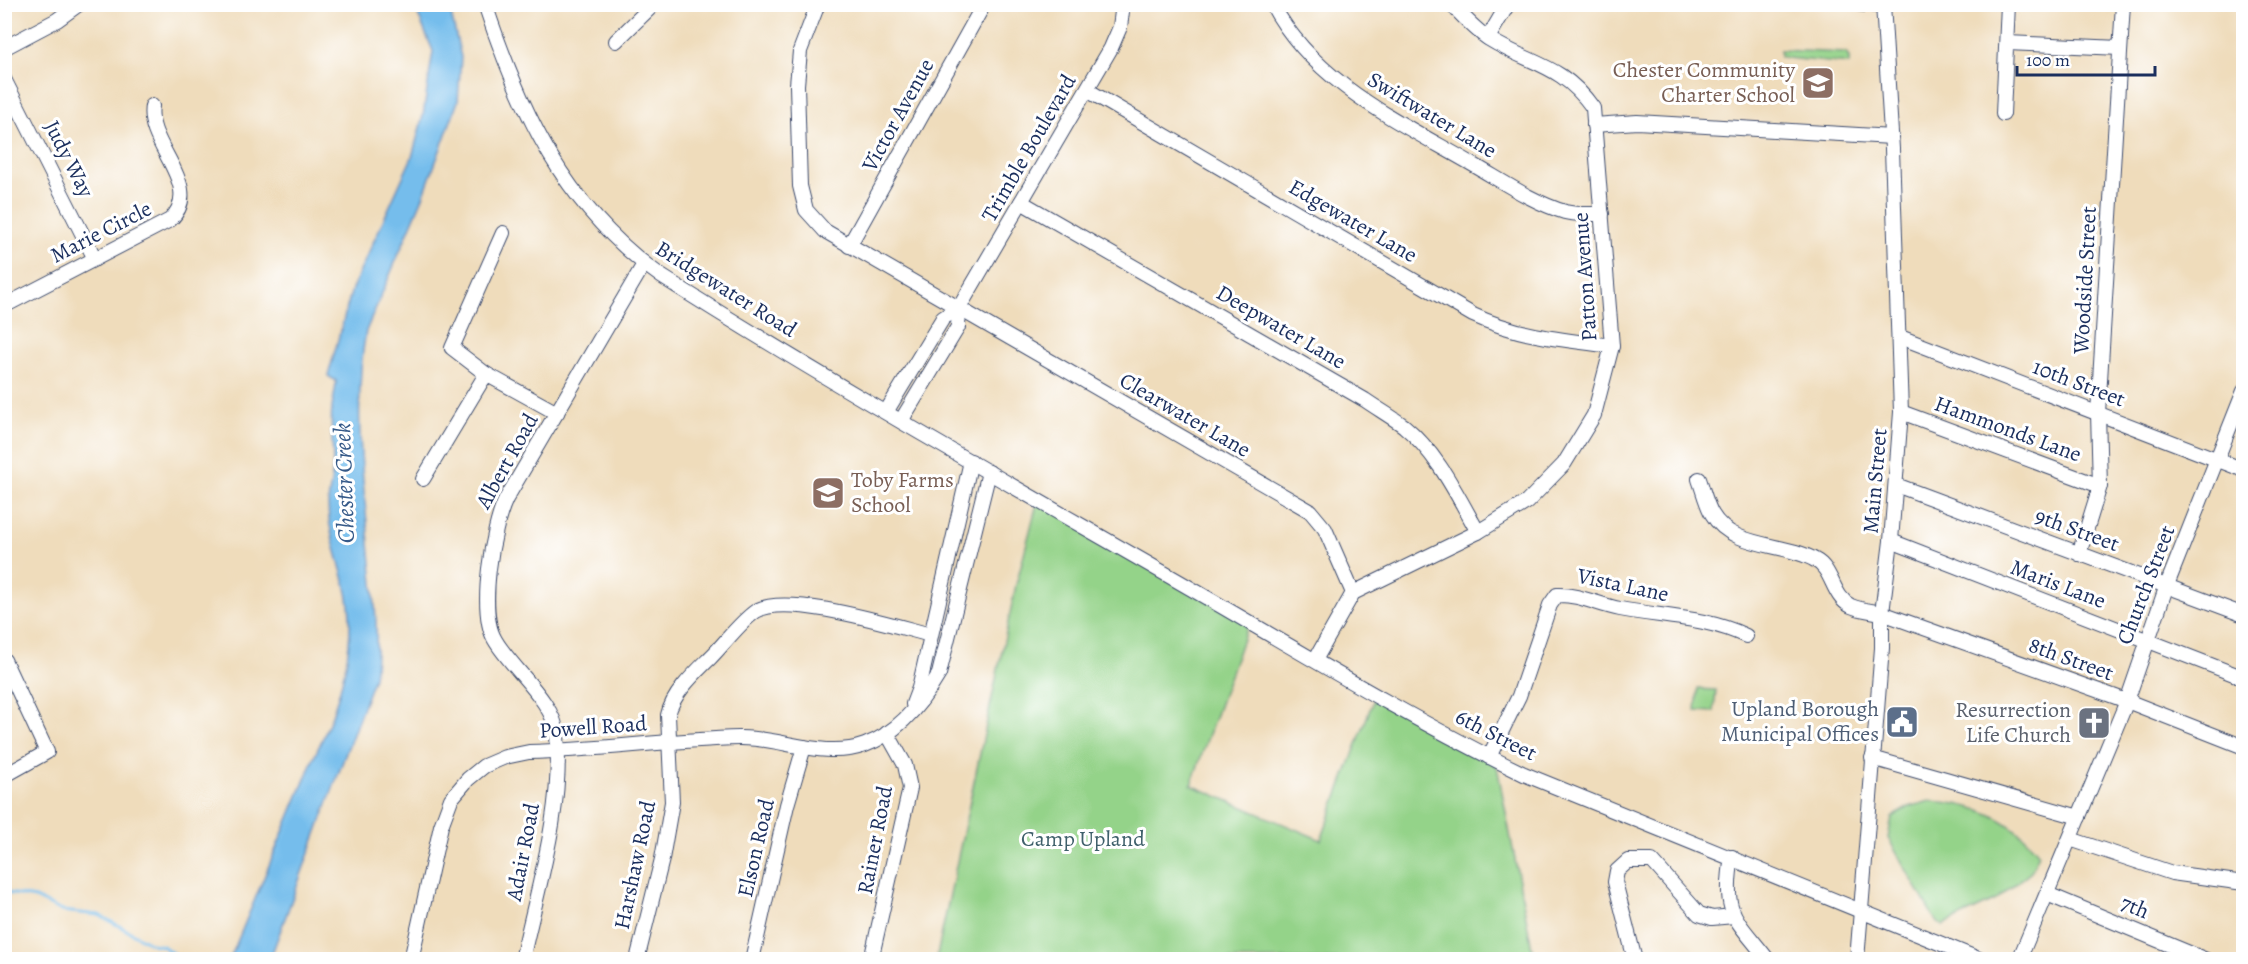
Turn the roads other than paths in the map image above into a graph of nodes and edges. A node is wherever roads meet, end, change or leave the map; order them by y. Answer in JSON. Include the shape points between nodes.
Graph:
{"nodes":[{"id":1,"x":80,"y":4,"type":"edge"},
{"id":2,"x":485,"y":4,"type":"edge"},
{"id":3,"x":654,"y":4,"type":"edge"},
{"id":4,"x":818,"y":4,"type":"edge"},
{"id":5,"x":984,"y":4,"type":"edge"},
{"id":6,"x":1123,"y":4,"type":"edge"},
{"id":7,"x":1272,"y":4,"type":"edge"},
{"id":8,"x":1451,"y":4,"type":"edge"},
{"id":9,"x":1508,"y":4,"type":"edge"},
{"id":10,"x":1857,"y":4,"type":"edge"},
{"id":11,"x":2008,"y":4,"type":"edge"},
{"id":12,"x":2122,"y":4,"type":"edge"},
{"id":13,"x":1883,"y":5,"type":"edge"},
{"id":14,"x":1488,"y":38,"type":"junction"},
{"id":15,"x":616,"y":41,"type":"dead end"},
{"id":16,"x":2007,"y":43,"type":"junction"},
{"id":17,"x":4,"y":48,"type":"edge"},
{"id":18,"x":2120,"y":48,"type":"junction"},
{"id":19,"x":4,"y":79,"type":"edge"},
{"id":20,"x":1087,"y":90,"type":"junction"},
{"id":21,"x":152,"y":106,"type":"dead end"},
{"id":22,"x":2003,"y":114,"type":"dead end"},
{"id":23,"x":1594,"y":124,"type":"junction"},
{"id":24,"x":1892,"y":137,"type":"junction"},
{"id":25,"x":1021,"y":202,"type":"junction"},
{"id":26,"x":1602,"y":214,"type":"junction"},
{"id":27,"x":503,"y":233,"type":"dead end"},
{"id":28,"x":849,"y":246,"type":"junction"},
{"id":29,"x":95,"y":259,"type":"junction"},
{"id":30,"x":644,"y":264,"type":"junction"},
{"id":31,"x":4,"y":306,"type":"edge"},
{"id":32,"x":959,"y":308,"type":"junction"},
{"id":33,"x":1900,"y":337,"type":"junction"},
{"id":34,"x":1612,"y":346,"type":"junction"},
{"id":35,"x":486,"y":374,"type":"junction"},
{"id":36,"x":2244,"y":391,"type":"edge"},
{"id":37,"x":886,"y":412,"type":"junction"},
{"id":38,"x":1901,"y":412,"type":"junction"},
{"id":39,"x":557,"y":413,"type":"junction"},
{"id":40,"x":2098,"y":413,"type":"junction"},
{"id":41,"x":901,"y":421,"type":"junction"},
{"id":42,"x":2217,"y":460,"type":"junction"},
{"id":43,"x":971,"y":461,"type":"junction"},
{"id":44,"x":2244,"y":470,"type":"edge"},
{"id":45,"x":989,"y":472,"type":"junction"},
{"id":46,"x":423,"y":479,"type":"dead end"},
{"id":47,"x":1699,"y":479,"type":"dead end"},
{"id":48,"x":1896,"y":486,"type":"junction"},
{"id":49,"x":2100,"y":486,"type":"junction"},
{"id":50,"x":1020,"y":490,"type":"joint"},
{"id":51,"x":1478,"y":532,"type":"junction"},
{"id":52,"x":1891,"y":541,"type":"junction"},
{"id":53,"x":2079,"y":554,"type":"junction"},
{"id":54,"x":2167,"y":585,"type":"junction"},
{"id":55,"x":1353,"y":593,"type":"junction"},
{"id":56,"x":1882,"y":614,"type":"junction"},
{"id":57,"x":2244,"y":615,"type":"edge"},
{"id":58,"x":931,"y":635,"type":"junction"},
{"id":59,"x":1746,"y":636,"type":"dead end"},
{"id":60,"x":2147,"y":641,"type":"junction"},
{"id":61,"x":4,"y":660,"type":"edge"},
{"id":62,"x":1315,"y":660,"type":"junction"},
{"id":63,"x":2244,"y":678,"type":"edge"},
{"id":64,"x":2127,"y":701,"type":"junction"},
{"id":65,"x":908,"y":715,"type":"junction"},
{"id":66,"x":887,"y":733,"type":"junction"},
{"id":67,"x":669,"y":742,"type":"junction"},
{"id":68,"x":804,"y":747,"type":"junction"},
{"id":69,"x":2244,"y":747,"type":"edge"},
{"id":70,"x":557,"y":752,"type":"junction"},
{"id":71,"x":1489,"y":756,"type":"junction"},
{"id":72,"x":1872,"y":758,"type":"junction"},
{"id":73,"x":4,"y":776,"type":"edge"},
{"id":74,"x":2079,"y":817,"type":"junction"},
{"id":75,"x":2070,"y":839,"type":"junction"},
{"id":76,"x":1732,"y":858,"type":"junction"},
{"id":77,"x":2244,"y":883,"type":"edge"},
{"id":78,"x":2047,"y":894,"type":"junction"},
{"id":79,"x":1859,"y":909,"type":"junction"},
{"id":80,"x":1734,"y":916,"type":"junction"},
{"id":81,"x":411,"y":960,"type":"edge"},
{"id":82,"x":522,"y":960,"type":"edge"},
{"id":83,"x":637,"y":960,"type":"edge"},
{"id":84,"x":752,"y":960,"type":"edge"},
{"id":85,"x":871,"y":960,"type":"edge"},
{"id":86,"x":1635,"y":960,"type":"edge"},
{"id":87,"x":1768,"y":960,"type":"edge"},
{"id":88,"x":1857,"y":960,"type":"edge"},
{"id":89,"x":1981,"y":960,"type":"edge"},
{"id":90,"x":2019,"y":960,"type":"edge"},
{"id":91,"x":2206,"y":960,"type":"edge"}],
"edges":[{"from":1,"to":17,"type":"street"},
{"from":2,"to":30,"type":"street","name":"Bridgewater Road","via":[[524,109],[553,164],[583,204]]},
{"from":3,"to":15,"type":"street"},
{"from":4,"to":28,"type":"street","name":"Clearwater Lane","via":[[800,51],[800,186],[806,210],[825,231]]},
{"from":5,"to":28,"type":"street","name":"Victor Avenue"},
{"from":6,"to":20,"type":"street","name":"Trimble Boulevard","via":[[1120,27]]},
{"from":7,"to":26,"type":"street","name":"Swiftwater Lane","via":[[1281,22],[1320,67],[1360,100],[1535,200],[1567,213]]},
{"from":8,"to":14,"type":"street","name":"Patton Avenue"},
{"from":9,"to":14,"type":"street"},
{"from":10,"to":13,"type":"street"},
{"from":11,"to":16,"type":"street"},
{"from":12,"to":18,"type":"street","name":"Woodside Street"},
{"from":13,"to":24,"type":"street","name":"Main Street"},
{"from":14,"to":23,"type":"street","name":"Patton Avenue","via":[[1565,76],[1593,108]]},
{"from":16,"to":18,"type":"street"},
{"from":16,"to":22,"type":"street"},
{"from":18,"to":40,"type":"street","name":"Woodside Street"},
{"from":19,"to":29,"type":"street","name":"Judy Way"},
{"from":20,"to":25,"type":"street","name":"Trimble Boulevard"},
{"from":20,"to":34,"type":"street","name":"Edgewater Lane","via":[[1473,315],[1500,328],[1538,337]]},
{"from":21,"to":29,"type":"street","name":"Marie Circle","via":[[153,130],[182,188],[183,200],[170,220]]},
{"from":23,"to":24,"type":"street","via":[[1637,122]]},
{"from":23,"to":26,"type":"street","name":"Patton Avenue"},
{"from":24,"to":33,"type":"street","name":"Main Street"},
{"from":25,"to":32,"type":"street","name":"Trimble Boulevard"},
{"from":25,"to":51,"type":"street","name":"Deepwater Lane","via":[[1365,400],[1405,427],[1447,476]]},
{"from":26,"to":34,"type":"street","name":"Patton Avenue"},
{"from":27,"to":35,"type":"street","via":[[452,348]]},
{"from":28,"to":32,"type":"street","name":"Clearwater Lane"},
{"from":29,"to":31,"type":"street","name":"Marie Circle"},
{"from":30,"to":37,"type":"street","name":"Bridgewater Road"},
{"from":30,"to":39,"type":"street","name":"Albert Road"},
{"from":32,"to":37,"type":"street","name":"Trimble Boulevard","via":[[943,318]]},
{"from":32,"to":41,"type":"street","name":"Trimble Boulevard","via":[[958,327]]},
{"from":32,"to":55,"type":"street","name":"Clearwater Lane","via":[[1310,511],[1325,529]]},
{"from":33,"to":38,"type":"street","name":"Main Street"},
{"from":33,"to":40,"type":"street","name":"10th Street"},
{"from":34,"to":51,"type":"street","name":"Patton Avenue","via":[[1594,415],[1564,464],[1527,502]]},
{"from":35,"to":39,"type":"street"},
{"from":35,"to":46,"type":"street"},
{"from":36,"to":42,"type":"street","name":"Church Street"},
{"from":37,"to":41,"type":"street","name":"Bridgewater Road"},
{"from":38,"to":48,"type":"street","name":"Main Street"},
{"from":38,"to":49,"type":"street","name":"Hammonds Lane"},
{"from":39,"to":70,"type":"street","name":"Albert Road","via":[[498,516],[487,607],[487,624],[495,640],[550,712],[557,732]]},
{"from":40,"to":42,"type":"street","name":"10th Street"},
{"from":40,"to":49,"type":"street","name":"Woodside Street"},
{"from":41,"to":43,"type":"street","name":"Bridgewater Road"},
{"from":42,"to":44,"type":"street","name":"10th Street"},
{"from":42,"to":54,"type":"street","name":"Church Street"},
{"from":43,"to":45,"type":"street","name":"Bridgewater Road"},
{"from":43,"to":58,"type":"street","name":"Powell Road"},
{"from":45,"to":50,"type":"street","name":"Bridgewater Road"},
{"from":45,"to":65,"type":"street","name":"Powell Road","via":[[939,674]]},
{"from":47,"to":56,"type":"street","name":"8th Street","via":[[1712,515],[1731,531],[1752,542],[1818,561],[1850,606]]},
{"from":48,"to":52,"type":"street","name":"Main Street"},
{"from":48,"to":53,"type":"street","name":"9th Street"},
{"from":49,"to":53,"type":"street","name":"Woodside Street"},
{"from":50,"to":62,"type":"street","name":"6th Street"},
{"from":51,"to":55,"type":"street","name":"Patton Avenue"},
{"from":52,"to":56,"type":"street","name":"Main Street"},
{"from":52,"to":60,"type":"street","name":"Maris Lane"},
{"from":53,"to":54,"type":"street","name":"9th Street"},
{"from":54,"to":57,"type":"street","name":"9th Street"},
{"from":54,"to":60,"type":"street","name":"Church Street"},
{"from":55,"to":62,"type":"street"},
{"from":56,"to":64,"type":"street","name":"8th Street"},
{"from":56,"to":72,"type":"street","name":"Main Street"},
{"from":58,"to":65,"type":"street","name":"Powell Road","via":[[919,688]]},
{"from":58,"to":67,"type":"street","name":"Harshaw Road","via":[[799,604],[757,610],[671,703]]},
{"from":59,"to":71,"type":"street","name":"Vista Lane","via":[[1726,626],[1617,609],[1571,594],[1557,595],[1550,604],[1519,696]]},
{"from":60,"to":63,"type":"street","name":"Maris Lane"},
{"from":60,"to":64,"type":"street","name":"Church Street"},
{"from":61,"to":73,"type":"street","via":[[47,752]]},
{"from":62,"to":71,"type":"street","name":"6th Street"},
{"from":64,"to":69,"type":"street","name":"8th Street"},
{"from":64,"to":74,"type":"street","name":"Church Street"},
{"from":65,"to":66,"type":"street","name":"Powell Road"},
{"from":66,"to":68,"type":"street","name":"Powell Road","via":[[844,751]]},
{"from":66,"to":85,"type":"street","name":"Rainer Road","via":[[905,765],[910,788]]},
{"from":67,"to":68,"type":"street","name":"Powell Road","via":[[741,738]]},
{"from":67,"to":70,"type":"street","name":"Powell Road"},
{"from":67,"to":83,"type":"street","name":"Harshaw Road","via":[[672,802]]},
{"from":68,"to":84,"type":"street","name":"Elson Road"},
{"from":70,"to":81,"type":"street","name":"Powell Road","via":[[513,756],[484,766],[451,799],[441,826]]},
{"from":70,"to":82,"type":"street","name":"Adair Road","via":[[555,808]]},
{"from":71,"to":76,"type":"street","name":"6th Street","via":[[1524,774]]},
{"from":72,"to":74,"type":"street"},
{"from":72,"to":79,"type":"street","name":"Main Street"},
{"from":74,"to":75,"type":"street","name":"Church Street"},
{"from":75,"to":77,"type":"street","via":[[2172,873]]},
{"from":75,"to":78,"type":"street","name":"Church Street"},
{"from":76,"to":79,"type":"street","name":"6th Street"},
{"from":76,"to":80,"type":"street","via":[[1727,899]]},
{"from":78,"to":90,"type":"street","name":"Church Street"},
{"from":78,"to":91,"type":"street","name":"7th"},
{"from":79,"to":88,"type":"street","name":"Main Street"},
{"from":79,"to":89,"type":"street","name":"6th Street"},
{"from":80,"to":86,"type":"street","via":[[1712,918],[1699,914],[1652,861],[1628,861],[1617,871],[1615,882]]},
{"from":80,"to":87,"type":"street"}]}
